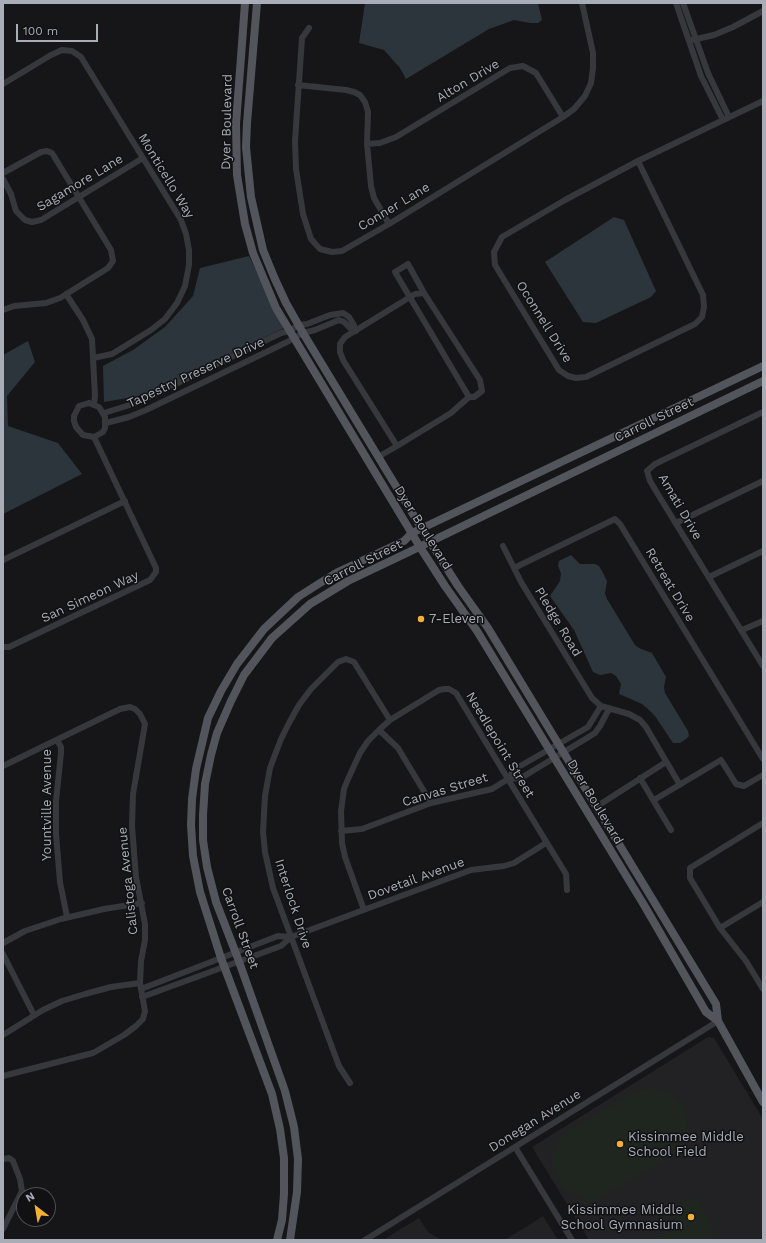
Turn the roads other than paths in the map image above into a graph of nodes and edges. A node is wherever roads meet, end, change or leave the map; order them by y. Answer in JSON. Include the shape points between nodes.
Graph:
{"nodes":[{"id":1,"x":245,"y":3,"type":"edge"},
{"id":2,"x":257,"y":3,"type":"edge"},
{"id":3,"x":582,"y":3,"type":"edge"},
{"id":4,"x":676,"y":3,"type":"edge"},
{"id":5,"x":683,"y":3,"type":"edge"},
{"id":6,"x":763,"y":11,"type":"edge"},
{"id":7,"x":245,"y":14,"type":"junction"},
{"id":8,"x":309,"y":28,"type":"dead end"},
{"id":9,"x":254,"y":34,"type":"junction"},
{"id":10,"x":696,"y":40,"type":"junction"},
{"id":11,"x":689,"y":41,"type":"junction"},
{"id":12,"x":3,"y":84,"type":"edge"},
{"id":13,"x":298,"y":85,"type":"junction"},
{"id":14,"x":763,"y":101,"type":"edge"},
{"id":15,"x":563,"y":117,"type":"junction"},
{"id":16,"x":726,"y":119,"type":"junction"},
{"id":17,"x":367,"y":144,"type":"junction"},
{"id":18,"x":143,"y":158,"type":"junction"},
{"id":19,"x":638,"y":161,"type":"junction"},
{"id":20,"x":3,"y":173,"type":"edge"},
{"id":21,"x":3,"y":180,"type":"edge"},
{"id":22,"x":79,"y":196,"type":"junction"},
{"id":23,"x":389,"y":224,"type":"junction"},
{"id":24,"x":424,"y":293,"type":"junction"},
{"id":25,"x":66,"y":294,"type":"junction"},
{"id":26,"x":410,"y":297,"type":"junction"},
{"id":27,"x":3,"y":310,"type":"edge"},
{"id":28,"x":299,"y":325,"type":"junction"},
{"id":29,"x":355,"y":329,"type":"junction"},
{"id":30,"x":289,"y":331,"type":"junction"},
{"id":31,"x":303,"y":333,"type":"junction"},
{"id":32,"x":294,"y":339,"type":"junction"},
{"id":33,"x":236,"y":354,"type":"junction"},
{"id":34,"x":93,"y":358,"type":"junction"},
{"id":35,"x":241,"y":364,"type":"junction"},
{"id":36,"x":763,"y":366,"type":"edge"},
{"id":37,"x":763,"y":381,"type":"edge"},
{"id":38,"x":169,"y":387,"type":"junction"},
{"id":39,"x":173,"y":397,"type":"junction"},
{"id":40,"x":469,"y":397,"type":"junction"},
{"id":41,"x":94,"y":404,"type":"junction"},
{"id":42,"x":763,"y":412,"type":"edge"},
{"id":43,"x":104,"y":413,"type":"junction"},
{"id":44,"x":106,"y":423,"type":"junction"},
{"id":45,"x":94,"y":437,"type":"junction"},
{"id":46,"x":397,"y":446,"type":"junction"},
{"id":47,"x":378,"y":457,"type":"junction"},
{"id":48,"x":763,"y":481,"type":"edge"},
{"id":49,"x":125,"y":501,"type":"junction"},
{"id":50,"x":676,"y":523,"type":"junction"},
{"id":51,"x":422,"y":529,"type":"junction"},
{"id":52,"x":412,"y":533,"type":"junction"},
{"id":53,"x":431,"y":541,"type":"junction"},
{"id":54,"x":503,"y":546,"type":"dead end"},
{"id":55,"x":420,"y":547,"type":"junction"},
{"id":56,"x":763,"y":551,"type":"edge"},
{"id":57,"x":3,"y":560,"type":"edge"},
{"id":58,"x":514,"y":568,"type":"junction"},
{"id":59,"x":709,"y":577,"type":"junction"},
{"id":60,"x":763,"y":621,"type":"edge"},
{"id":61,"x":264,"y":629,"type":"junction"},
{"id":62,"x":742,"y":630,"type":"junction"},
{"id":63,"x":272,"y":638,"type":"junction"},
{"id":64,"x":3,"y":647,"type":"edge"},
{"id":65,"x":763,"y":666,"type":"edge"},
{"id":66,"x":601,"y":706,"type":"junction"},
{"id":67,"x":609,"y":709,"type":"junction"},
{"id":68,"x":390,"y":720,"type":"junction"},
{"id":69,"x":379,"y":730,"type":"junction"},
{"id":70,"x":58,"y":740,"type":"junction"},
{"id":71,"x":558,"y":745,"type":"junction"},
{"id":72,"x":549,"y":750,"type":"junction"},
{"id":73,"x":563,"y":753,"type":"junction"},
{"id":74,"x":554,"y":758,"type":"junction"},
{"id":75,"x":763,"y":759,"type":"edge"},
{"id":76,"x":666,"y":762,"type":"junction"},
{"id":77,"x":3,"y":766,"type":"edge"},
{"id":78,"x":763,"y":775,"type":"edge"},
{"id":79,"x":640,"y":778,"type":"junction"},
{"id":80,"x":508,"y":779,"type":"junction"},
{"id":81,"x":680,"y":785,"type":"junction"},
{"id":82,"x":654,"y":800,"type":"junction"},
{"id":83,"x":431,"y":803,"type":"junction"},
{"id":84,"x":596,"y":807,"type":"junction"},
{"id":85,"x":763,"y":823,"type":"edge"},
{"id":86,"x":671,"y":830,"type":"dead end"},
{"id":87,"x":341,"y":832,"type":"junction"},
{"id":88,"x":546,"y":843,"type":"junction"},
{"id":89,"x":567,"y":890,"type":"dead end"},
{"id":90,"x":763,"y":902,"type":"edge"},
{"id":91,"x":142,"y":903,"type":"junction"},
{"id":92,"x":364,"y":910,"type":"junction"},
{"id":93,"x":67,"y":917,"type":"junction"},
{"id":94,"x":720,"y":928,"type":"junction"},
{"id":95,"x":291,"y":937,"type":"junction"},
{"id":96,"x":3,"y":942,"type":"edge"},
{"id":97,"x":236,"y":952,"type":"junction"},
{"id":98,"x":3,"y":954,"type":"edge"},
{"id":99,"x":221,"y":958,"type":"junction"},
{"id":100,"x":239,"y":961,"type":"junction"},
{"id":101,"x":224,"y":967,"type":"junction"},
{"id":102,"x":140,"y":986,"type":"junction"},
{"id":103,"x":763,"y":988,"type":"edge"},
{"id":104,"x":142,"y":998,"type":"junction"},
{"id":105,"x":34,"y":1015,"type":"junction"},
{"id":106,"x":718,"y":1021,"type":"junction"},
{"id":107,"x":3,"y":1035,"type":"edge"},
{"id":108,"x":3,"y":1076,"type":"edge"},
{"id":109,"x":350,"y":1083,"type":"dead end"},
{"id":110,"x":763,"y":1102,"type":"edge"},
{"id":111,"x":515,"y":1147,"type":"junction"},
{"id":112,"x":3,"y":1159,"type":"edge"},
{"id":113,"x":3,"y":1229,"type":"edge"},
{"id":114,"x":277,"y":1240,"type":"edge"},
{"id":115,"x":290,"y":1240,"type":"edge"},
{"id":116,"x":365,"y":1240,"type":"edge"},
{"id":117,"x":572,"y":1240,"type":"edge"}],
"edges":[{"from":1,"to":7,"type":"main road","name":"Dyer Boulevard"},
{"from":2,"to":9,"type":"main road","name":"Dyer Boulevard"},
{"from":3,"to":15,"type":"street","name":"Conner Lane","via":[[593,53],[591,83],[585,96]]},
{"from":4,"to":11,"type":"street"},
{"from":5,"to":10,"type":"street"},
{"from":6,"to":10,"type":"street","via":[[714,35]]},
{"from":7,"to":9,"type":"main road"},
{"from":7,"to":30,"type":"main road","name":"Dyer Boulevard","via":[[236,124],[240,199],[253,253],[276,308]]},
{"from":8,"to":13,"type":"street","name":"Conner Lane","via":[[302,38]]},
{"from":9,"to":28,"type":"main road","name":"Dyer Boulevard","via":[[246,146],[251,197],[274,278]]},
{"from":10,"to":11,"type":"street"},
{"from":10,"to":16,"type":"street"},
{"from":11,"to":16,"type":"street","via":[[701,76]]},
{"from":12,"to":18,"type":"street","name":"Monticello Way","via":[[51,55],[62,50],[72,51],[82,57]]},
{"from":13,"to":17,"type":"street","via":[[346,90],[360,95],[368,112]]},
{"from":13,"to":23,"type":"street","name":"Conner Lane","via":[[296,169],[303,214],[311,239],[320,249],[342,251]]},
{"from":14,"to":16,"type":"street","name":"Oconnell Drive"},
{"from":15,"to":17,"type":"street","name":"Alton Drive","via":[[536,73],[522,66],[510,68],[396,137],[380,143]]},
{"from":15,"to":23,"type":"street","name":"Conner Lane"},
{"from":16,"to":19,"type":"street","name":"Oconnell Drive"},
{"from":17,"to":23,"type":"street","via":[[374,198]]},
{"from":18,"to":22,"type":"street","name":"Sagamore Lane"},
{"from":18,"to":34,"type":"street","name":"Monticello Way","via":[[181,220],[186,234],[189,265],[185,286],[177,303],[151,330],[112,354]]},
{"from":19,"to":19,"type":"street","name":"Oconnell Drive","via":[[502,237],[494,252],[496,266],[559,370],[568,376],[586,377],[695,324],[702,317],[703,295]]},
{"from":20,"to":22,"type":"street","via":[[32,156],[47,151],[56,158]]},
{"from":21,"to":22,"type":"street","name":"Sagamore Lane","via":[[16,212],[25,220],[32,222],[41,220]]},
{"from":22,"to":25,"type":"street","via":[[111,250],[113,261],[108,268]]},
{"from":24,"to":26,"type":"street"},
{"from":24,"to":26,"type":"street","via":[[408,264],[395,272]]},
{"from":24,"to":40,"type":"street","via":[[480,380],[482,391],[474,397]]},
{"from":25,"to":27,"type":"street","via":[[46,303],[14,306]]},
{"from":25,"to":34,"type":"street","via":[[88,328],[92,339]]},
{"from":26,"to":29,"type":"street"},
{"from":26,"to":40,"type":"street"},
{"from":28,"to":29,"type":"street","name":"Tapestry Preserve Drive","via":[[343,313]]},
{"from":28,"to":30,"type":"street","name":"Tapestry Preserve Drive"},
{"from":28,"to":31,"type":"main road","name":"Dyer Boulevard"},
{"from":29,"to":31,"type":"street","name":"Tapestry Preserve Drive","via":[[339,320]]},
{"from":29,"to":46,"type":"street","via":[[340,344],[340,352]]},
{"from":30,"to":32,"type":"main road","name":"Dyer Boulevard"},
{"from":30,"to":33,"type":"street","name":"Tapestry Preserve Drive"},
{"from":31,"to":32,"type":"street","name":"Tapestry Preserve Drive"},
{"from":31,"to":47,"type":"main road","name":"Dyer Boulevard"},
{"from":32,"to":35,"type":"street","name":"Tapestry Preserve Drive"},
{"from":32,"to":52,"type":"main road","name":"Dyer Boulevard"},
{"from":33,"to":35,"type":"street"},
{"from":33,"to":38,"type":"street","name":"Tapestry Preserve Drive"},
{"from":34,"to":41,"type":"street"},
{"from":35,"to":39,"type":"street","name":"Tapestry Preserve Drive"},
{"from":36,"to":51,"type":"main road","name":"Carroll Street"},
{"from":37,"to":53,"type":"main road","name":"Carroll Street"},
{"from":38,"to":39,"type":"street"},
{"from":38,"to":43,"type":"street","name":"Tapestry Preserve Drive","via":[[136,403]]},
{"from":39,"to":44,"type":"street","name":"Tapestry Preserve Drive","via":[[129,417]]},
{"from":40,"to":46,"type":"street","via":[[451,413]]},
{"from":41,"to":43,"type":"street"},
{"from":41,"to":45,"type":"street","via":[[79,406],[74,416],[76,427],[83,435]]},
{"from":42,"to":50,"type":"street","name":"Amati Drive","via":[[655,464],[647,471],[650,481]]},
{"from":43,"to":44,"type":"street"},
{"from":44,"to":45,"type":"street","via":[[103,432]]},
{"from":45,"to":49,"type":"street","name":"San Simeon Way"},
{"from":46,"to":47,"type":"street"},
{"from":47,"to":51,"type":"main road","name":"Dyer Boulevard"},
{"from":48,"to":50,"type":"street"},
{"from":49,"to":57,"type":"street"},
{"from":49,"to":64,"type":"street","name":"San Simeon Way","via":[[156,568],[153,577],[9,647]]},
{"from":50,"to":59,"type":"street","name":"Amati Drive"},
{"from":51,"to":52,"type":"main road","name":"Carroll Street"},
{"from":51,"to":53,"type":"main road","name":"Dyer Boulevard"},
{"from":52,"to":55,"type":"main road","name":"Dyer Boulevard"},
{"from":52,"to":61,"type":"main road","name":"Carroll Street","via":[[404,541],[320,583],[298,598]]},
{"from":53,"to":55,"type":"main road","name":"Carroll Street"},
{"from":53,"to":71,"type":"main road","name":"Dyer Boulevard","via":[[458,586],[488,628]]},
{"from":54,"to":58,"type":"street","name":"Pledge Road"},
{"from":55,"to":63,"type":"main road","name":"Carroll Street","via":[[348,581],[310,604]]},
{"from":55,"to":72,"type":"main road","name":"Dyer Boulevard","via":[[477,631]]},
{"from":56,"to":59,"type":"street"},
{"from":58,"to":66,"type":"street","name":"Pledge Road","via":[[592,698]]},
{"from":58,"to":75,"type":"street","name":"Retreat Drive","via":[[615,519]]},
{"from":59,"to":62,"type":"street","name":"Amati Drive"},
{"from":60,"to":62,"type":"street"},
{"from":61,"to":63,"type":"main road"},
{"from":61,"to":99,"type":"main road","name":"Carroll Street","via":[[237,664],[221,691],[208,718],[196,769],[192,812],[192,856],[200,892]]},
{"from":62,"to":65,"type":"street","name":"Amati Drive"},
{"from":63,"to":97,"type":"main road","name":"Carroll Street","via":[[244,675],[231,700],[217,733],[205,784],[202,814],[207,868],[216,902]]},
{"from":66,"to":67,"type":"street","name":"Pledge Road"},
{"from":66,"to":71,"type":"street","via":[[588,726]]},
{"from":67,"to":73,"type":"street","via":[[595,733]]},
{"from":67,"to":76,"type":"street","name":"Pledge Road","via":[[630,714],[640,720]]},
{"from":68,"to":69,"type":"street","name":"Needlepoint Street"},
{"from":68,"to":80,"type":"street","name":"Needlepoint Street","via":[[440,690],[452,690]]},
{"from":68,"to":95,"type":"street","name":"Interlock Drive","via":[[357,666],[346,659],[338,662],[311,690],[299,705],[281,739],[267,781],[263,832],[268,870]]},
{"from":69,"to":83,"type":"street","via":[[401,752]]},
{"from":69,"to":87,"type":"street","name":"Needlepoint Street","via":[[360,753],[348,779],[342,798]]},
{"from":70,"to":77,"type":"street","name":"Calistoga Avenue"},
{"from":70,"to":91,"type":"street","name":"Calistoga Avenue","via":[[120,709],[130,707],[140,714],[145,724],[133,794],[132,826],[134,863]]},
{"from":70,"to":93,"type":"street","name":"Yountville Avenue","via":[[61,753],[56,801],[56,834],[60,882]]},
{"from":71,"to":72,"type":"street"},
{"from":71,"to":73,"type":"main road","name":"Dyer Boulevard"},
{"from":72,"to":74,"type":"main road","name":"Dyer Boulevard"},
{"from":72,"to":80,"type":"street","name":"Canvas Street","via":[[515,769]]},
{"from":73,"to":74,"type":"street"},
{"from":73,"to":84,"type":"main road","name":"Dyer Boulevard"},
{"from":74,"to":80,"type":"street","name":"Canvas Street","via":[[521,778]]},
{"from":74,"to":106,"type":"main road","name":"Dyer Boulevard","via":[[706,1012]]},
{"from":76,"to":79,"type":"street"},
{"from":76,"to":81,"type":"street","name":"Pledge Road"},
{"from":78,"to":81,"type":"street","via":[[744,786],[736,784],[722,760]]},
{"from":79,"to":82,"type":"street"},
{"from":79,"to":84,"type":"street"},
{"from":80,"to":83,"type":"street","name":"Canvas Street","via":[[486,791]]},
{"from":80,"to":88,"type":"street","name":"Needlepoint Street"},
{"from":81,"to":82,"type":"street"},
{"from":82,"to":86,"type":"street"},
{"from":83,"to":87,"type":"street","name":"Canvas Street","via":[[362,829]]},
{"from":84,"to":106,"type":"main road","name":"Dyer Boulevard","via":[[716,1004]]},
{"from":85,"to":94,"type":"street","via":[[690,868],[690,878]]},
{"from":87,"to":92,"type":"street","name":"Needlepoint Street","via":[[345,857]]},
{"from":88,"to":89,"type":"street","name":"Needlepoint Street","via":[[566,874]]},
{"from":88,"to":92,"type":"street","name":"Dovetail Avenue","via":[[514,863],[471,870]]},
{"from":90,"to":94,"type":"street"},
{"from":91,"to":93,"type":"street"},
{"from":91,"to":102,"type":"street","name":"Calistoga Avenue","via":[[145,940]]},
{"from":92,"to":95,"type":"street","name":"Dovetail Avenue"},
{"from":93,"to":96,"type":"street"},
{"from":94,"to":103,"type":"street"},
{"from":95,"to":97,"type":"street","name":"Dovetail Avenue","via":[[278,936]]},
{"from":95,"to":100,"type":"street","name":"Dovetail Avenue","via":[[281,946]]},
{"from":95,"to":109,"type":"street","name":"Interlock Drive","via":[[339,1066]]},
{"from":97,"to":99,"type":"street","name":"Dovetail Avenue"},
{"from":97,"to":100,"type":"main road","name":"Carroll Street"},
{"from":98,"to":105,"type":"street"},
{"from":99,"to":101,"type":"main road","name":"Carroll Street"},
{"from":99,"to":102,"type":"street","name":"Dovetail Avenue"},
{"from":100,"to":101,"type":"street","name":"Dovetail Avenue"},
{"from":100,"to":115,"type":"main road","name":"Carroll Street","via":[[285,1091],[294,1127],[298,1159],[297,1192]]},
{"from":101,"to":104,"type":"street","name":"Dovetail Avenue"},
{"from":101,"to":114,"type":"main road","name":"Carroll Street","via":[[272,1094],[282,1138],[284,1194]]},
{"from":102,"to":104,"type":"street","name":"Calistoga Avenue"},
{"from":102,"to":105,"type":"street","name":"Dovetail Avenue","via":[[111,987],[85,994],[62,1001]]},
{"from":104,"to":108,"type":"street","name":"Calistoga Avenue","via":[[145,1011],[143,1019],[106,1046],[93,1053]]},
{"from":105,"to":107,"type":"street","name":"Dovetail Avenue"},
{"from":106,"to":110,"type":"main road","name":"Dyer Boulevard"},
{"from":106,"to":111,"type":"street","name":"Donegan Avenue"},
{"from":111,"to":116,"type":"street","name":"Donegan Avenue"},
{"from":111,"to":117,"type":"street"},
{"from":112,"to":113,"type":"street","via":[[9,1158],[14,1161],[22,1191]]}]}
